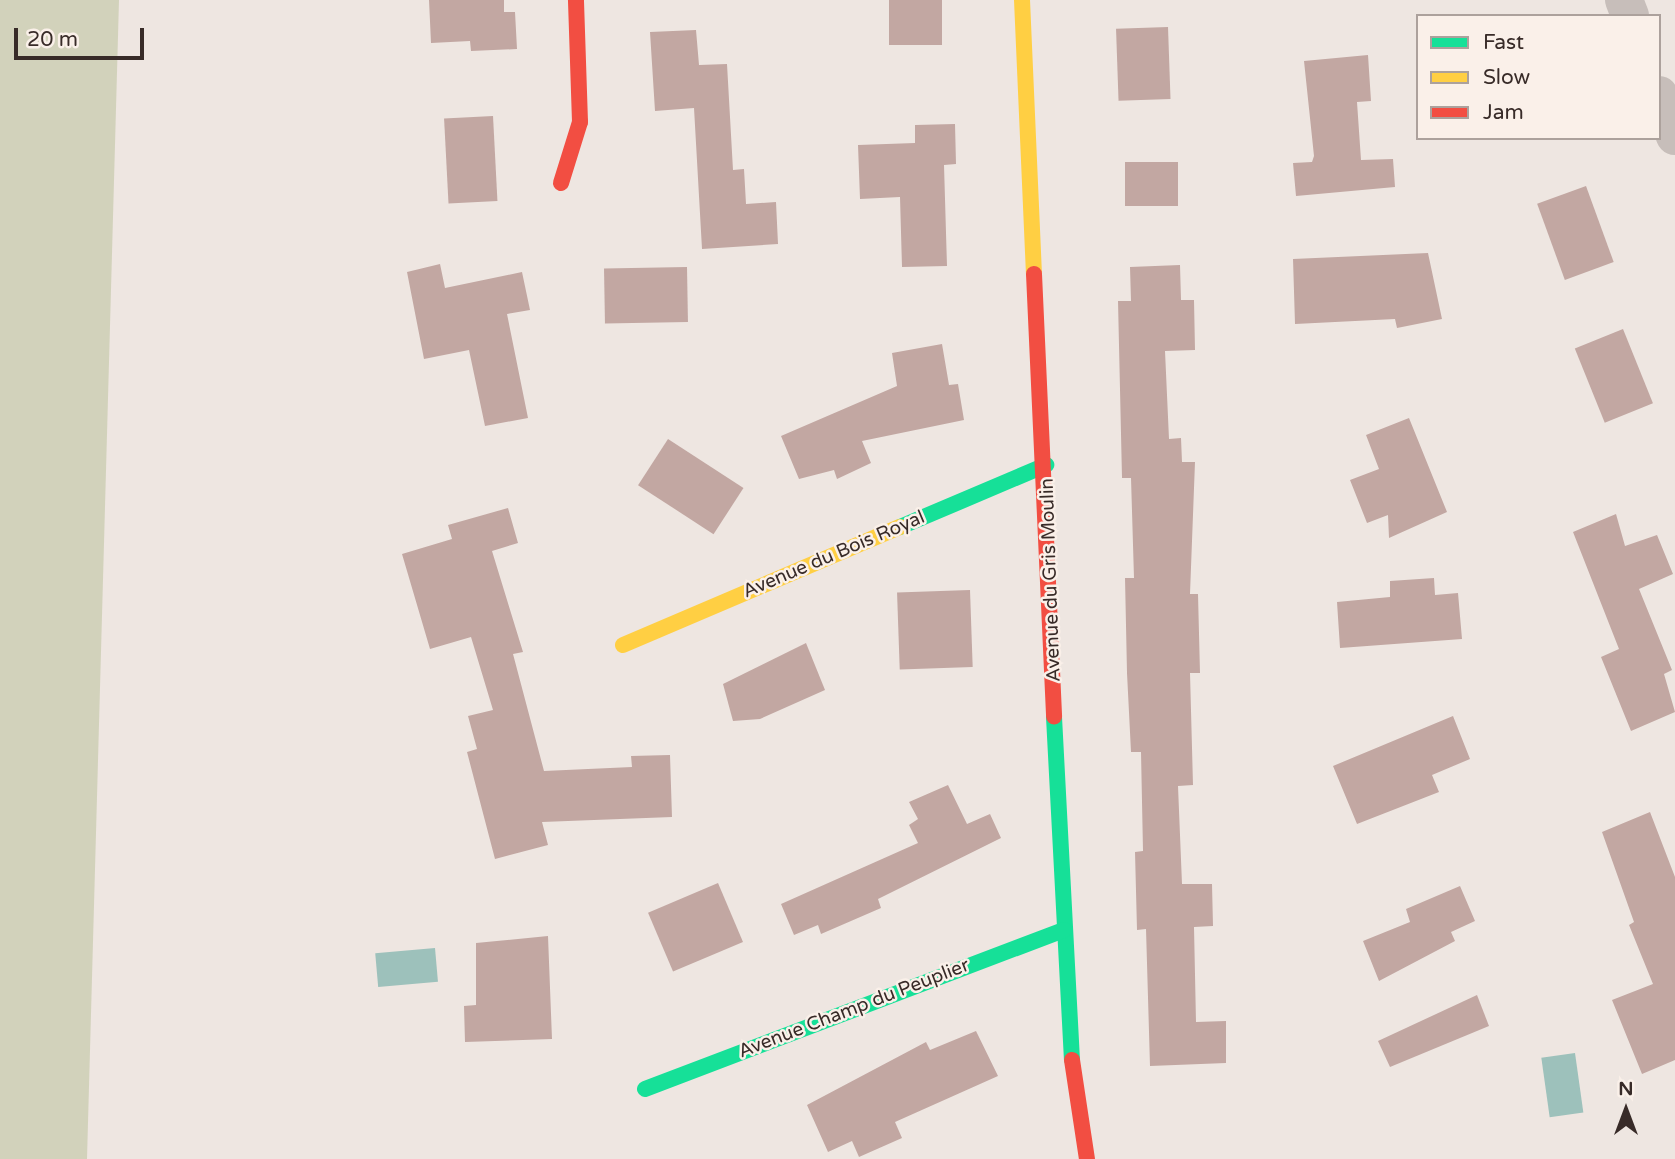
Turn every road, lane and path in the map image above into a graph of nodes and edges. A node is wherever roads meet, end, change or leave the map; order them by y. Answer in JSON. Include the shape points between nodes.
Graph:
{"nodes":[{"id":1,"x":576,"y":0,"type":"edge"},
{"id":2,"x":1022,"y":0,"type":"edge"},
{"id":3,"x":1661,"y":100,"type":"edge"},
{"id":4,"x":1675,"y":136,"type":"edge"},
{"id":5,"x":561,"y":183,"type":"dead end"},
{"id":6,"x":1046,"y":465,"type":"junction"},
{"id":7,"x":622,"y":645,"type":"dead end"},
{"id":8,"x":1064,"y":930,"type":"junction"},
{"id":9,"x":645,"y":1088,"type":"dead end"},
{"id":10,"x":1087,"y":1159,"type":"edge"}],
"edges":[{"from":1,"to":5,"type":"street","via":[[580,122]]},
{"from":2,"to":6,"type":"street","name":"Avenue du Gris Moulin"},
{"from":3,"to":4,"type":"street"},
{"from":6,"to":7,"type":"street","name":"Avenue du Bois Royal"},
{"from":6,"to":8,"type":"street","name":"Avenue du Gris Moulin"},
{"from":8,"to":9,"type":"street","name":"Avenue Champ du Peuplier"},
{"from":8,"to":10,"type":"street","name":"Avenue du Gris Moulin","via":[[1075,1099]]}]}
